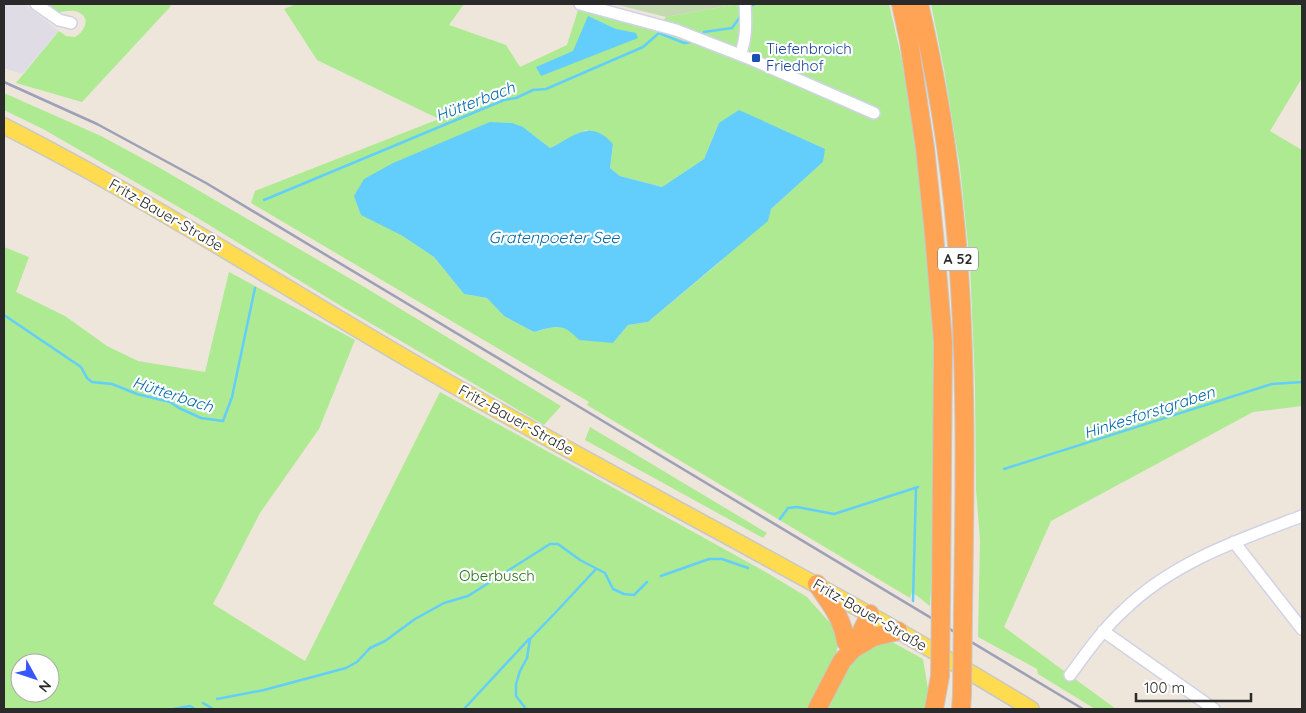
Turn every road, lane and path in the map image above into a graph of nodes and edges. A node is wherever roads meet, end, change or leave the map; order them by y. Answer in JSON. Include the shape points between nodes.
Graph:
{"nodes":[{"id":1,"x":36,"y":4,"type":"edge"},
{"id":2,"x":580,"y":4,"type":"edge"},
{"id":3,"x":745,"y":4,"type":"edge"},
{"id":4,"x":901,"y":4,"type":"edge"},
{"id":5,"x":919,"y":4,"type":"edge"},
{"id":6,"x":70,"y":23,"type":"dead end"},
{"id":7,"x":740,"y":55,"type":"junction"},
{"id":8,"x":874,"y":112,"type":"dead end"},
{"id":9,"x":4,"y":126,"type":"edge"},
{"id":10,"x":1302,"y":516,"type":"edge"},
{"id":11,"x":1234,"y":542,"type":"junction"},
{"id":12,"x":817,"y":584,"type":"junction"},
{"id":13,"x":866,"y":612,"type":"junction"},
{"id":14,"x":1302,"y":629,"type":"edge"},
{"id":15,"x":898,"y":631,"type":"junction"},
{"id":16,"x":1103,"y":632,"type":"junction"},
{"id":17,"x":847,"y":651,"type":"junction"},
{"id":18,"x":1070,"y":675,"type":"dead end"},
{"id":19,"x":940,"y":676,"type":"junction"},
{"id":20,"x":961,"y":702,"type":"edge"},
{"id":21,"x":817,"y":709,"type":"edge"},
{"id":22,"x":934,"y":709,"type":"edge"},
{"id":23,"x":940,"y":709,"type":"edge"},
{"id":24,"x":1031,"y":709,"type":"edge"},
{"id":25,"x":1214,"y":709,"type":"edge"}],
"edges":[{"from":1,"to":6,"type":"street","via":[[59,20]]},
{"from":2,"to":7,"type":"street","via":[[676,30]]},
{"from":3,"to":7,"type":"street","via":[[745,40]]},
{"from":4,"to":19,"type":"highway","number":"A 52","bridge":true,"via":[[925,148],[943,342]]},
{"from":5,"to":20,"type":"highway","number":"A 52","bridge":true,"via":[[947,155],[963,342]]},
{"from":7,"to":8,"type":"street"},
{"from":9,"to":12,"type":"main road","name":"Fritz-Bauer-Straße","via":[[180,222],[506,415]]},
{"from":10,"to":11,"type":"street"},
{"from":11,"to":14,"type":"street"},
{"from":11,"to":16,"type":"street","via":[[1197,558],[1162,579],[1124,609]]},
{"from":12,"to":13,"type":"main road","name":"Fritz-Bauer-Straße"},
{"from":12,"to":17,"type":"highway","via":[[842,622]]},
{"from":13,"to":15,"type":"main road","name":"Fritz-Bauer-Straße"},
{"from":13,"to":17,"type":"highway"},
{"from":15,"to":17,"type":"highway","via":[[873,636]]},
{"from":15,"to":24,"type":"main road","name":"Fritz-Bauer-Straße"},
{"from":16,"to":18,"type":"street"},
{"from":16,"to":25,"type":"street"},
{"from":17,"to":21,"type":"highway"},
{"from":19,"to":22,"type":"highway"},
{"from":19,"to":23,"type":"highway","number":"A 52"}]}
